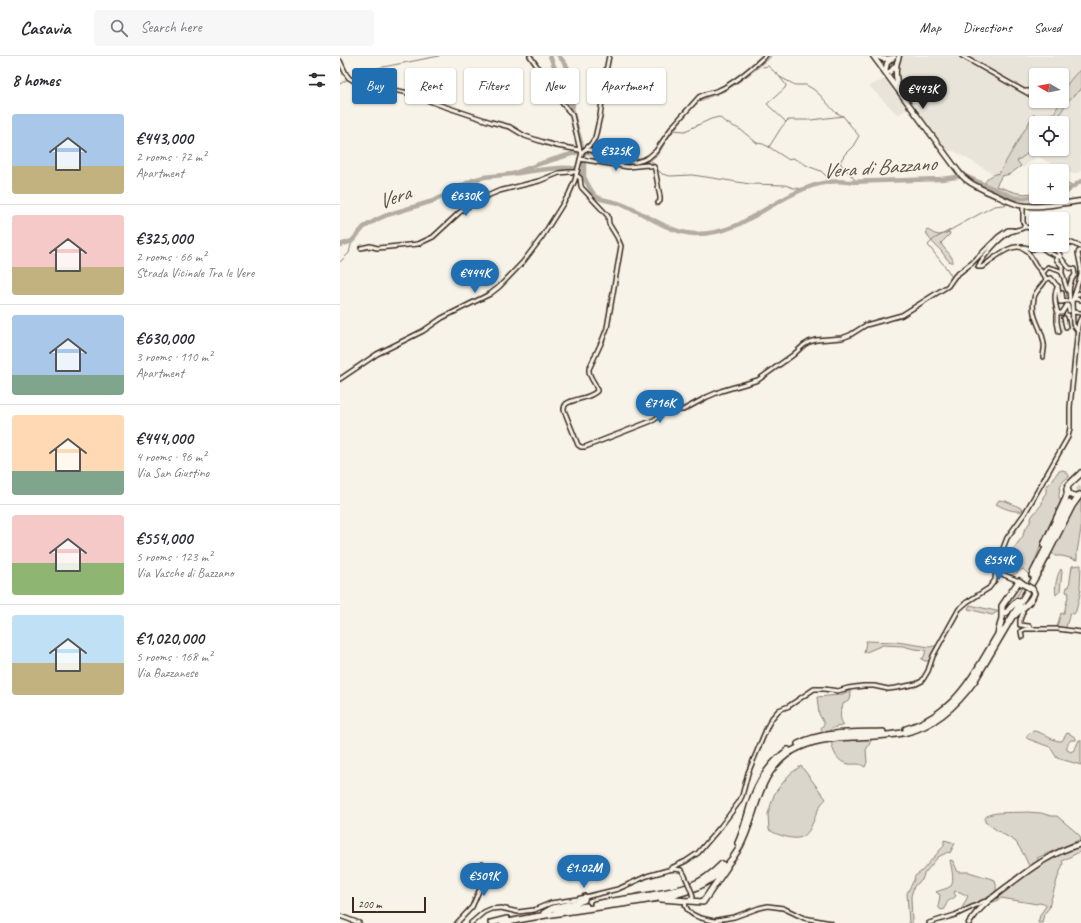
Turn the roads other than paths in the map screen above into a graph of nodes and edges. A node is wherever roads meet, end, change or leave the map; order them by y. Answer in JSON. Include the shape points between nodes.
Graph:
{"nodes":[{"id":1,"x":530,"y":56,"type":"edge"},
{"id":2,"x":609,"y":56,"type":"edge"},
{"id":3,"x":765,"y":56,"type":"edge"},
{"id":4,"x":873,"y":56,"type":"edge"},
{"id":5,"x":876,"y":56,"type":"edge"},
{"id":6,"x":899,"y":56,"type":"edge"},
{"id":7,"x":962,"y":56,"type":"edge"},
{"id":8,"x":894,"y":57,"type":"edge"},
{"id":9,"x":340,"y":62,"type":"edge"},
{"id":10,"x":897,"y":62,"type":"junction"},
{"id":11,"x":885,"y":72,"type":"junction"},
{"id":12,"x":1023,"y":91,"type":"junction"},
{"id":13,"x":1029,"y":91,"type":"edge"},
{"id":14,"x":1029,"y":94,"type":"edge"},
{"id":15,"x":902,"y":95,"type":"junction"},
{"id":16,"x":583,"y":150,"type":"junction"},
{"id":17,"x":582,"y":159,"type":"junction"},
{"id":18,"x":577,"y":171,"type":"junction"},
{"id":19,"x":1081,"y":201,"type":"edge"},
{"id":20,"x":658,"y":203,"type":"dead end"},
{"id":21,"x":1023,"y":206,"type":"junction"},
{"id":22,"x":1025,"y":227,"type":"junction"},
{"id":23,"x":1029,"y":228,"type":"edge"},
{"id":24,"x":1014,"y":231,"type":"junction"},
{"id":25,"x":1069,"y":242,"type":"edge"},
{"id":26,"x":1022,"y":247,"type":"junction"},
{"id":27,"x":1081,"y":247,"type":"edge"},
{"id":28,"x":361,"y":248,"type":"dead end"},
{"id":29,"x":1029,"y":248,"type":"edge"},
{"id":30,"x":1081,"y":250,"type":"edge"},
{"id":31,"x":1047,"y":252,"type":"edge"},
{"id":32,"x":1059,"y":252,"type":"edge"},
{"id":33,"x":1057,"y":257,"type":"junction"},
{"id":34,"x":1061,"y":258,"type":"junction"},
{"id":35,"x":1062,"y":273,"type":"junction"},
{"id":36,"x":1042,"y":274,"type":"junction"},
{"id":37,"x":1075,"y":274,"type":"junction"},
{"id":38,"x":1080,"y":278,"type":"edge"},
{"id":39,"x":1046,"y":279,"type":"junction"},
{"id":40,"x":1065,"y":284,"type":"junction"},
{"id":41,"x":1058,"y":286,"type":"junction"},
{"id":42,"x":1068,"y":292,"type":"junction"},
{"id":43,"x":1079,"y":293,"type":"edge"},
{"id":44,"x":1081,"y":300,"type":"edge"},
{"id":45,"x":1068,"y":301,"type":"junction"},
{"id":46,"x":1062,"y":302,"type":"junction"},
{"id":47,"x":1072,"y":303,"type":"junction"},
{"id":48,"x":1071,"y":311,"type":"junction"},
{"id":49,"x":1058,"y":313,"type":"junction"},
{"id":50,"x":1081,"y":313,"type":"edge"},
{"id":51,"x":1063,"y":316,"type":"junction"},
{"id":52,"x":1081,"y":318,"type":"edge"},
{"id":53,"x":1066,"y":327,"type":"dead end"},
{"id":54,"x":1076,"y":330,"type":"junction"},
{"id":55,"x":1059,"y":332,"type":"dead end"},
{"id":56,"x":1043,"y":357,"type":"dead end"},
{"id":57,"x":340,"y":379,"type":"edge"},
{"id":58,"x":1081,"y":473,"type":"edge"},
{"id":59,"x":1068,"y":491,"type":"junction"},
{"id":60,"x":1080,"y":495,"type":"edge"},
{"id":61,"x":1069,"y":503,"type":"tunnel mouth"},
{"id":62,"x":998,"y":568,"type":"junction"},
{"id":63,"x":1026,"y":585,"type":"junction"},
{"id":64,"x":1020,"y":600,"type":"junction"},
{"id":65,"x":1027,"y":605,"type":"junction"},
{"id":66,"x":1002,"y":611,"type":"junction"},
{"id":67,"x":1023,"y":612,"type":"dead end"},
{"id":68,"x":1010,"y":620,"type":"junction"},
{"id":69,"x":1032,"y":629,"type":"junction"},
{"id":70,"x":1081,"y":632,"type":"edge"},
{"id":71,"x":998,"y":634,"type":"junction"},
{"id":72,"x":1022,"y":637,"type":"dead end"},
{"id":73,"x":1081,"y":844,"type":"edge"},
{"id":74,"x":735,"y":854,"type":"junction"},
{"id":75,"x":482,"y":864,"type":"dead end"},
{"id":76,"x":671,"y":869,"type":"junction"},
{"id":77,"x":693,"y":895,"type":"junction"},
{"id":78,"x":585,"y":897,"type":"junction"},
{"id":79,"x":652,"y":899,"type":"junction"},
{"id":80,"x":988,"y":901,"type":"junction"},
{"id":81,"x":698,"y":902,"type":"junction"},
{"id":82,"x":687,"y":904,"type":"junction"},
{"id":83,"x":544,"y":912,"type":"junction"},
{"id":84,"x":340,"y":916,"type":"edge"},
{"id":85,"x":509,"y":922,"type":"edge"},
{"id":86,"x":715,"y":922,"type":"edge"},
{"id":87,"x":359,"y":923,"type":"edge"},
{"id":88,"x":457,"y":923,"type":"edge"},
{"id":89,"x":471,"y":923,"type":"edge"},
{"id":90,"x":491,"y":923,"type":"edge"},
{"id":91,"x":503,"y":923,"type":"edge"},
{"id":92,"x":721,"y":923,"type":"edge"},
{"id":93,"x":831,"y":923,"type":"edge"},
{"id":94,"x":928,"y":923,"type":"edge"},
{"id":95,"x":969,"y":923,"type":"edge"}],
"edges":[{"from":1,"to":16,"type":"street","via":[[572,115]]},
{"from":2,"to":16,"type":"street","via":[[598,126],[594,140]]},
{"from":3,"to":16,"type":"street","via":[[720,90],[699,97],[673,126],[656,151],[646,158],[636,162],[610,160],[595,151]]},
{"from":4,"to":11,"type":"main road"},
{"from":5,"to":8,"type":"main road","via":[[884,59]]},
{"from":6,"to":10,"type":"main road"},
{"from":7,"to":12,"type":"street"},
{"from":8,"to":11,"type":"main road","via":[[887,63]]},
{"from":9,"to":16,"type":"street","via":[[346,74],[354,81],[409,93],[510,127],[543,142]]},
{"from":10,"to":11,"type":"main road","via":[[891,71]]},
{"from":10,"to":15,"type":"main road","via":[[896,78]]},
{"from":11,"to":15,"type":"main road"},
{"from":12,"to":13,"type":"street"},
{"from":12,"to":14,"type":"street"},
{"from":15,"to":21,"type":"main road","via":[[962,176],[986,191]]},
{"from":16,"to":17,"type":"street"},
{"from":17,"to":18,"type":"street"},
{"from":17,"to":20,"type":"street","via":[[628,167],[654,167],[660,200]]},
{"from":18,"to":24,"type":"street","via":[[582,188],[608,217],[621,246],[607,328],[588,369],[597,391],[566,404],[564,408],[578,445],[582,447],[654,420],[664,412],[683,410],[706,397],[758,380],[809,342],[842,338],[866,325],[902,316],[948,286],[955,276],[972,263],[996,238],[1007,231]]},
{"from":18,"to":28,"type":"street","via":[[559,173],[487,196],[460,212],[433,237],[418,244]]},
{"from":18,"to":57,"type":"street","via":[[569,194],[542,237],[499,287],[377,354]]},
{"from":19,"to":21,"type":"main road"},
{"from":21,"to":22,"type":"street"},
{"from":22,"to":23,"type":"street"},
{"from":22,"to":24,"type":"street"},
{"from":24,"to":26,"type":"street","via":[[997,243],[978,268],[1010,248]]},
{"from":25,"to":27,"type":"street"},
{"from":26,"to":29,"type":"street"},
{"from":26,"to":36,"type":"street"},
{"from":30,"to":38,"type":"street","via":[[1078,252]]},
{"from":31,"to":33,"type":"street"},
{"from":32,"to":34,"type":"street"},
{"from":33,"to":34,"type":"street"},
{"from":33,"to":35,"type":"street","via":[[1062,266]]},
{"from":34,"to":37,"type":"street","via":[[1069,268],[1074,269]]},
{"from":35,"to":36,"type":"street","via":[[1048,267]]},
{"from":35,"to":40,"type":"street"},
{"from":36,"to":39,"type":"street"},
{"from":37,"to":38,"type":"street"},
{"from":37,"to":42,"type":"street"},
{"from":38,"to":43,"type":"street"},
{"from":39,"to":41,"type":"street","via":[[1051,278]]},
{"from":39,"to":56,"type":"street","via":[[1034,296],[1033,307],[1034,317],[1045,345]]},
{"from":40,"to":41,"type":"street"},
{"from":40,"to":42,"type":"street"},
{"from":41,"to":46,"type":"street","via":[[1059,301]]},
{"from":41,"to":49,"type":"street","via":[[1055,302]]},
{"from":42,"to":45,"type":"street"},
{"from":42,"to":46,"type":"street","via":[[1061,293]]},
{"from":43,"to":44,"type":"street","via":[[1075,299]]},
{"from":43,"to":47,"type":"street"},
{"from":45,"to":46,"type":"street"},
{"from":45,"to":47,"type":"street"},
{"from":45,"to":48,"type":"street"},
{"from":45,"to":51,"type":"street"},
{"from":47,"to":48,"type":"street"},
{"from":48,"to":50,"type":"street"},
{"from":48,"to":54,"type":"street"},
{"from":49,"to":51,"type":"street"},
{"from":49,"to":55,"type":"street"},
{"from":51,"to":53,"type":"street"},
{"from":52,"to":54,"type":"street"},
{"from":54,"to":62,"type":"street","via":[[1069,434],[1026,513],[1007,538]]},
{"from":58,"to":59,"type":"highway","via":[[1077,481],[1068,484]]},
{"from":59,"to":60,"type":"highway","via":[[1073,496]]},
{"from":59,"to":63,"type":"highway"},
{"from":60,"to":63,"type":"highway"},
{"from":61,"to":63,"type":"highway"},
{"from":62,"to":63,"type":"street","via":[[1000,574]]},
{"from":62,"to":76,"type":"street","via":[[995,580],[989,588],[959,609],[922,681],[896,688],[863,686],[838,691],[814,689],[790,706],[779,710],[768,725],[739,802],[697,854]]},
{"from":63,"to":64,"type":"highway"},
{"from":63,"to":65,"type":"highway","via":[[1034,591]]},
{"from":63,"to":66,"type":"highway","via":[[1004,602]]},
{"from":64,"to":65,"type":"highway","via":[[1022,605]]},
{"from":64,"to":66,"type":"highway","via":[[1007,612]]},
{"from":64,"to":68,"type":"highway"},
{"from":64,"to":71,"type":"highway"},
{"from":65,"to":68,"type":"highway"},
{"from":66,"to":71,"type":"highway"},
{"from":67,"to":69,"type":"street","via":[[1020,626],[1029,626]]},
{"from":68,"to":74,"type":"highway","via":[[975,680],[953,707],[940,718],[907,732],[819,740],[784,758],[764,781],[746,834]]},
{"from":69,"to":70,"type":"street"},
{"from":69,"to":72,"type":"street","via":[[1022,630]]},
{"from":71,"to":83,"type":"highway","via":[[962,692],[937,715],[906,729],[819,737],[805,741],[782,755],[761,780],[734,850],[722,865],[702,881],[672,892]]},
{"from":73,"to":80,"type":"main road","via":[[1036,864]]},
{"from":74,"to":79,"type":"highway","via":[[720,872],[699,887]]},
{"from":74,"to":81,"type":"highway","via":[[705,900]]},
{"from":75,"to":88,"type":"street","via":[[484,884],[478,891],[472,907]]},
{"from":76,"to":77,"type":"street","bridge":true,"via":[[682,871]]},
{"from":76,"to":78,"type":"street","via":[[618,889]]},
{"from":77,"to":81,"type":"highway"},
{"from":77,"to":82,"type":"street"},
{"from":78,"to":83,"type":"highway","via":[[581,902]]},
{"from":78,"to":89,"type":"street","via":[[519,912],[494,908]]},
{"from":79,"to":82,"type":"highway","via":[[679,900]]},
{"from":79,"to":85,"type":"highway"},
{"from":80,"to":94,"type":"street","via":[[953,916]]},
{"from":80,"to":95,"type":"main road"},
{"from":81,"to":82,"type":"highway"},
{"from":82,"to":86,"type":"street","via":[[696,916]]},
{"from":83,"to":90,"type":"highway"},
{"from":84,"to":87,"type":"street"},
{"from":85,"to":91,"type":"highway"},
{"from":86,"to":92,"type":"street"},
{"from":86,"to":93,"type":"street","via":[[717,919],[734,917],[768,906],[783,908],[804,918]]}]}
